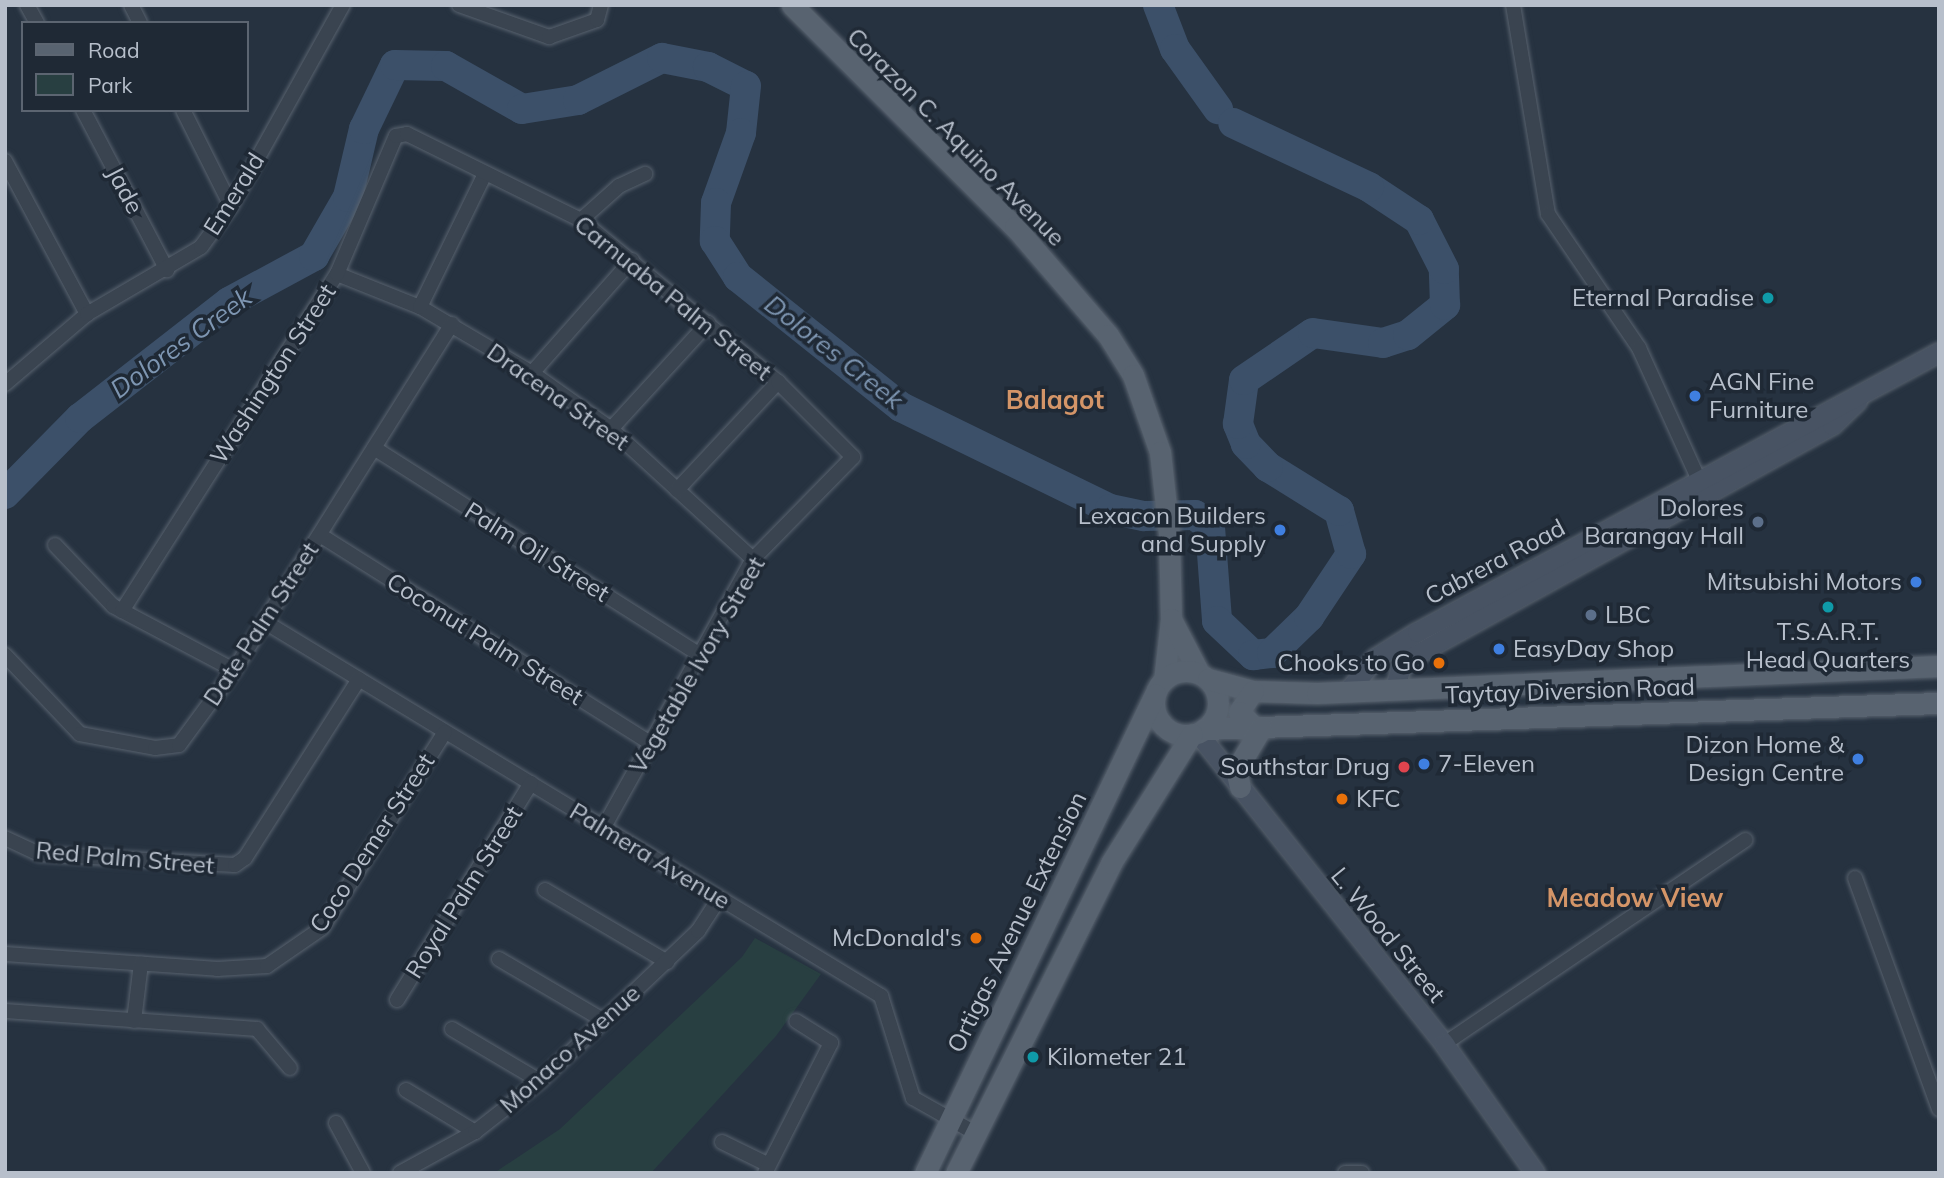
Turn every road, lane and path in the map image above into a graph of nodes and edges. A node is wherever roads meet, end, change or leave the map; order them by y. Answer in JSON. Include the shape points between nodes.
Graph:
{"nodes":[{"id":1,"x":27,"y":5,"type":"edge"},
{"id":2,"x":131,"y":5,"type":"edge"},
{"id":3,"x":343,"y":5,"type":"edge"},
{"id":4,"x":459,"y":5,"type":"edge"},
{"id":5,"x":601,"y":5,"type":"edge"},
{"id":6,"x":792,"y":5,"type":"edge"},
{"id":7,"x":1513,"y":5,"type":"edge"},
{"id":8,"x":36,"y":21,"type":"edge"},
{"id":9,"x":139,"y":21,"type":"edge"},
{"id":10,"x":84,"y":112,"type":"edge"},
{"id":11,"x":184,"y":112,"type":"edge"},
{"id":12,"x":407,"y":134,"type":"joint"},
{"id":13,"x":5,"y":161,"type":"edge"},
{"id":14,"x":485,"y":174,"type":"junction"},
{"id":15,"x":645,"y":174,"type":"dead end"},
{"id":16,"x":231,"y":206,"type":"junction"},
{"id":17,"x":581,"y":220,"type":"junction"},
{"id":18,"x":632,"y":260,"type":"junction"},
{"id":19,"x":167,"y":270,"type":"junction"},
{"id":20,"x":337,"y":274,"type":"junction"},
{"id":21,"x":420,"y":307,"type":"junction"},
{"id":22,"x":87,"y":314,"type":"junction"},
{"id":23,"x":708,"y":323,"type":"junction"},
{"id":24,"x":453,"y":324,"type":"junction"},
{"id":25,"x":1939,"y":352,"type":"edge"},
{"id":26,"x":532,"y":373,"type":"junction"},
{"id":27,"x":778,"y":382,"type":"junction"},
{"id":28,"x":5,"y":384,"type":"edge"},
{"id":29,"x":611,"y":429,"type":"junction"},
{"id":30,"x":374,"y":448,"type":"junction"},
{"id":31,"x":849,"y":448,"type":"joint"},
{"id":32,"x":1702,"y":488,"type":"junction"},
{"id":33,"x":677,"y":490,"type":"junction"},
{"id":34,"x":320,"y":535,"type":"junction"},
{"id":35,"x":55,"y":545,"type":"dead end"},
{"id":36,"x":753,"y":559,"type":"junction"},
{"id":37,"x":122,"y":611,"type":"junction"},
{"id":38,"x":1171,"y":619,"type":"junction"},
{"id":39,"x":265,"y":622,"type":"junction"},
{"id":40,"x":5,"y":655,"type":"edge"},
{"id":41,"x":700,"y":655,"type":"junction"},
{"id":42,"x":1939,"y":666,"type":"edge"},
{"id":43,"x":234,"y":670,"type":"junction"},
{"id":44,"x":1203,"y":676,"type":"junction"},
{"id":45,"x":359,"y":679,"type":"junction"},
{"id":46,"x":1159,"y":687,"type":"junction"},
{"id":47,"x":1395,"y":689,"type":"junction"},
{"id":48,"x":1253,"y":691,"type":"junction"},
{"id":49,"x":1348,"y":691,"type":"junction"},
{"id":50,"x":1939,"y":703,"type":"edge"},
{"id":51,"x":1258,"y":728,"type":"junction"},
{"id":52,"x":445,"y":732,"type":"junction"},
{"id":53,"x":1197,"y":732,"type":"junction"},
{"id":54,"x":650,"y":743,"type":"junction"},
{"id":55,"x":531,"y":783,"type":"junction"},
{"id":56,"x":1240,"y":787,"type":"junction"},
{"id":57,"x":603,"y":829,"type":"junction"},
{"id":58,"x":5,"y":838,"type":"edge"},
{"id":59,"x":1745,"y":840,"type":"dead end"},
{"id":60,"x":1855,"y":878,"type":"dead end"},
{"id":61,"x":545,"y":890,"type":"dead end"},
{"id":62,"x":719,"y":899,"type":"junction"},
{"id":63,"x":5,"y":954,"type":"edge"},
{"id":64,"x":499,"y":959,"type":"dead end"},
{"id":65,"x":667,"y":962,"type":"junction"},
{"id":66,"x":141,"y":963,"type":"junction"},
{"id":67,"x":397,"y":1000,"type":"dead end"},
{"id":68,"x":5,"y":1011,"type":"edge"},
{"id":69,"x":134,"y":1020,"type":"junction"},
{"id":70,"x":603,"y":1020,"type":"junction"},
{"id":71,"x":796,"y":1021,"type":"dead end"},
{"id":72,"x":452,"y":1029,"type":"dead end"},
{"id":73,"x":1444,"y":1044,"type":"junction"},
{"id":74,"x":290,"y":1068,"type":"dead end"},
{"id":75,"x":540,"y":1081,"type":"junction"},
{"id":76,"x":406,"y":1090,"type":"dead end"},
{"id":77,"x":1939,"y":1109,"type":"edge"},
{"id":78,"x":950,"y":1121,"type":"junction"},
{"id":79,"x":336,"y":1123,"type":"dead end"},
{"id":80,"x":475,"y":1132,"type":"junction"},
{"id":81,"x":975,"y":1133,"type":"junction"},
{"id":82,"x":722,"y":1142,"type":"dead end"},
{"id":83,"x":767,"y":1169,"type":"edge"},
{"id":84,"x":363,"y":1173,"type":"edge"},
{"id":85,"x":400,"y":1173,"type":"edge"},
{"id":86,"x":925,"y":1173,"type":"edge"},
{"id":87,"x":956,"y":1173,"type":"edge"},
{"id":88,"x":1345,"y":1173,"type":"edge"},
{"id":89,"x":1362,"y":1173,"type":"edge"},
{"id":90,"x":1535,"y":1173,"type":"edge"}],
"edges":[{"from":1,"to":8,"type":"street"},
{"from":2,"to":9,"type":"street"},
{"from":3,"to":16,"type":"street","name":"Emerald"},
{"from":4,"to":5,"type":"street","via":[[550,37],[597,20]]},
{"from":6,"to":38,"type":"main road","name":"Corazon C. Aquino Avenue","via":[[1015,227],[1108,335],[1146,408],[1165,493]]},
{"from":7,"to":32,"type":"street","via":[[1548,214],[1639,348]]},
{"from":10,"to":19,"type":"street","name":"Jade"},
{"from":11,"to":16,"type":"street"},
{"from":12,"to":14,"type":"street","name":"Carnuaba Palm Street"},
{"from":12,"to":20,"type":"street","name":"Washington Street","via":[[396,136]]},
{"from":13,"to":22,"type":"street"},
{"from":14,"to":17,"type":"street","name":"Carnuaba Palm Street"},
{"from":14,"to":21,"type":"street"},
{"from":15,"to":17,"type":"street","via":[[620,186]]},
{"from":16,"to":19,"type":"street","name":"Emerald","via":[[201,247]]},
{"from":17,"to":18,"type":"street","name":"Carnuaba Palm Street"},
{"from":18,"to":23,"type":"street","name":"Carnuaba Palm Street"},
{"from":18,"to":26,"type":"street"},
{"from":19,"to":22,"type":"street","name":"Emerald"},
{"from":20,"to":21,"type":"street","name":"Dracena Street"},
{"from":20,"to":37,"type":"street","name":"Washington Street"},
{"from":21,"to":24,"type":"street","name":"Dracena Street"},
{"from":22,"to":28,"type":"street","name":"Emerald"},
{"from":23,"to":27,"type":"street","name":"Carnuaba Palm Street"},
{"from":23,"to":29,"type":"street"},
{"from":24,"to":26,"type":"street","name":"Dracena Street"},
{"from":24,"to":30,"type":"street","name":"Date Palm Street"},
{"from":25,"to":32,"type":"main road","name":"Cabrera Road","via":[[1863,395],[1821,410]]},
{"from":26,"to":29,"type":"street","name":"Dracena Street"},
{"from":27,"to":31,"type":"street","name":"Carnuaba Palm Street"},
{"from":27,"to":33,"type":"street"},
{"from":29,"to":33,"type":"street","name":"Dracena Street"},
{"from":30,"to":34,"type":"street","name":"Date Palm Street"},
{"from":30,"to":41,"type":"street","name":"Palm Oil Street"},
{"from":31,"to":36,"type":"street","name":"Vegetable Ivory Street","via":[[851,465]]},
{"from":32,"to":47,"type":"main road","name":"Cabrera Road","via":[[1413,656],[1400,669]]},
{"from":32,"to":49,"type":"main road","name":"Cabrera Road","via":[[1396,645],[1375,658]]},
{"from":33,"to":36,"type":"street","name":"Dracena Street"},
{"from":34,"to":39,"type":"street","name":"Date Palm Street"},
{"from":34,"to":54,"type":"street","name":"Coconut Palm Street"},
{"from":35,"to":37,"type":"street"},
{"from":36,"to":41,"type":"street","name":"Vegetable Ivory Street"},
{"from":37,"to":43,"type":"street"},
{"from":38,"to":44,"type":"main road","name":"Corazon C. Aquino Avenue"},
{"from":38,"to":46,"type":"main road","name":"Corazon C. Aquino Avenue"},
{"from":39,"to":43,"type":"street","name":"Date Palm Street"},
{"from":39,"to":45,"type":"street","name":"Palmera Avenue"},
{"from":40,"to":43,"type":"street","name":"Date Palm Street","via":[[68,727],[155,748],[178,745]]},
{"from":41,"to":54,"type":"street","name":"Vegetable Ivory Street"},
{"from":42,"to":47,"type":"main road","name":"Taytay Diversion Road"},
{"from":44,"to":46,"type":"main road","via":[[1180,671]]},
{"from":44,"to":48,"type":"main road","name":"Taytay Diversion Road"},
{"from":44,"to":53,"type":"main road","via":[[1218,699]]},
{"from":45,"to":52,"type":"street","name":"Palmera Avenue"},
{"from":45,"to":58,"type":"street","name":"Red Palm Street","via":[[246,858],[235,865],[39,854]]},
{"from":46,"to":53,"type":"main road","via":[[1163,724]]},
{"from":46,"to":78,"type":"main road","name":"Ortigas Avenue Extension"},
{"from":47,"to":49,"type":"main road","name":"Taytay Diversion Road"},
{"from":48,"to":49,"type":"main road","name":"Taytay Diversion Road"},
{"from":48,"to":51,"type":"main road","via":[[1239,712]]},
{"from":50,"to":51,"type":"main road","name":"Taytay Diversion Road"},
{"from":51,"to":53,"type":"main road","name":"Taytay Diversion Road"},
{"from":51,"to":56,"type":"main road","via":[[1236,770]]},
{"from":52,"to":55,"type":"street","name":"Palmera Avenue"},
{"from":52,"to":66,"type":"street","name":"Coco Demer Street","via":[[322,928],[296,950],[267,966]]},
{"from":53,"to":56,"type":"main road","name":"L. Wood Street"},
{"from":53,"to":81,"type":"main road","via":[[1111,863]]},
{"from":54,"to":57,"type":"street","name":"Vegetable Ivory Street"},
{"from":55,"to":57,"type":"street","name":"Palmera Avenue"},
{"from":55,"to":67,"type":"street","name":"Royal Palm Street"},
{"from":56,"to":73,"type":"main road","name":"L. Wood Street"},
{"from":57,"to":62,"type":"street","name":"Palmera Avenue"},
{"from":59,"to":73,"type":"street"},
{"from":60,"to":77,"type":"street"},
{"from":61,"to":65,"type":"street"},
{"from":62,"to":65,"type":"street","name":"Monaco Avenue"},
{"from":62,"to":78,"type":"street","name":"Palmera Avenue","via":[[881,996],[913,1098]]},
{"from":63,"to":66,"type":"street","name":"Coco Demer Street"},
{"from":64,"to":70,"type":"street"},
{"from":65,"to":70,"type":"street","name":"Monaco Avenue"},
{"from":66,"to":69,"type":"street"},
{"from":68,"to":69,"type":"street"},
{"from":69,"to":74,"type":"street","via":[[262,1031]]},
{"from":70,"to":75,"type":"street","name":"Monaco Avenue"},
{"from":71,"to":83,"type":"street","via":[[829,1037]]},
{"from":72,"to":75,"type":"street"},
{"from":73,"to":90,"type":"main road","name":"L. Wood Street"},
{"from":75,"to":80,"type":"street","name":"Monaco Avenue"},
{"from":76,"to":80,"type":"street"},
{"from":78,"to":81,"type":"street","name":"Palmera Avenue"},
{"from":78,"to":86,"type":"main road","name":"Ortigas Avenue Extension"},
{"from":79,"to":84,"type":"street"},
{"from":80,"to":85,"type":"street","name":"Monaco Avenue"},
{"from":81,"to":87,"type":"main road"},
{"from":82,"to":83,"type":"street"},
{"from":88,"to":89,"type":"street"}]}
